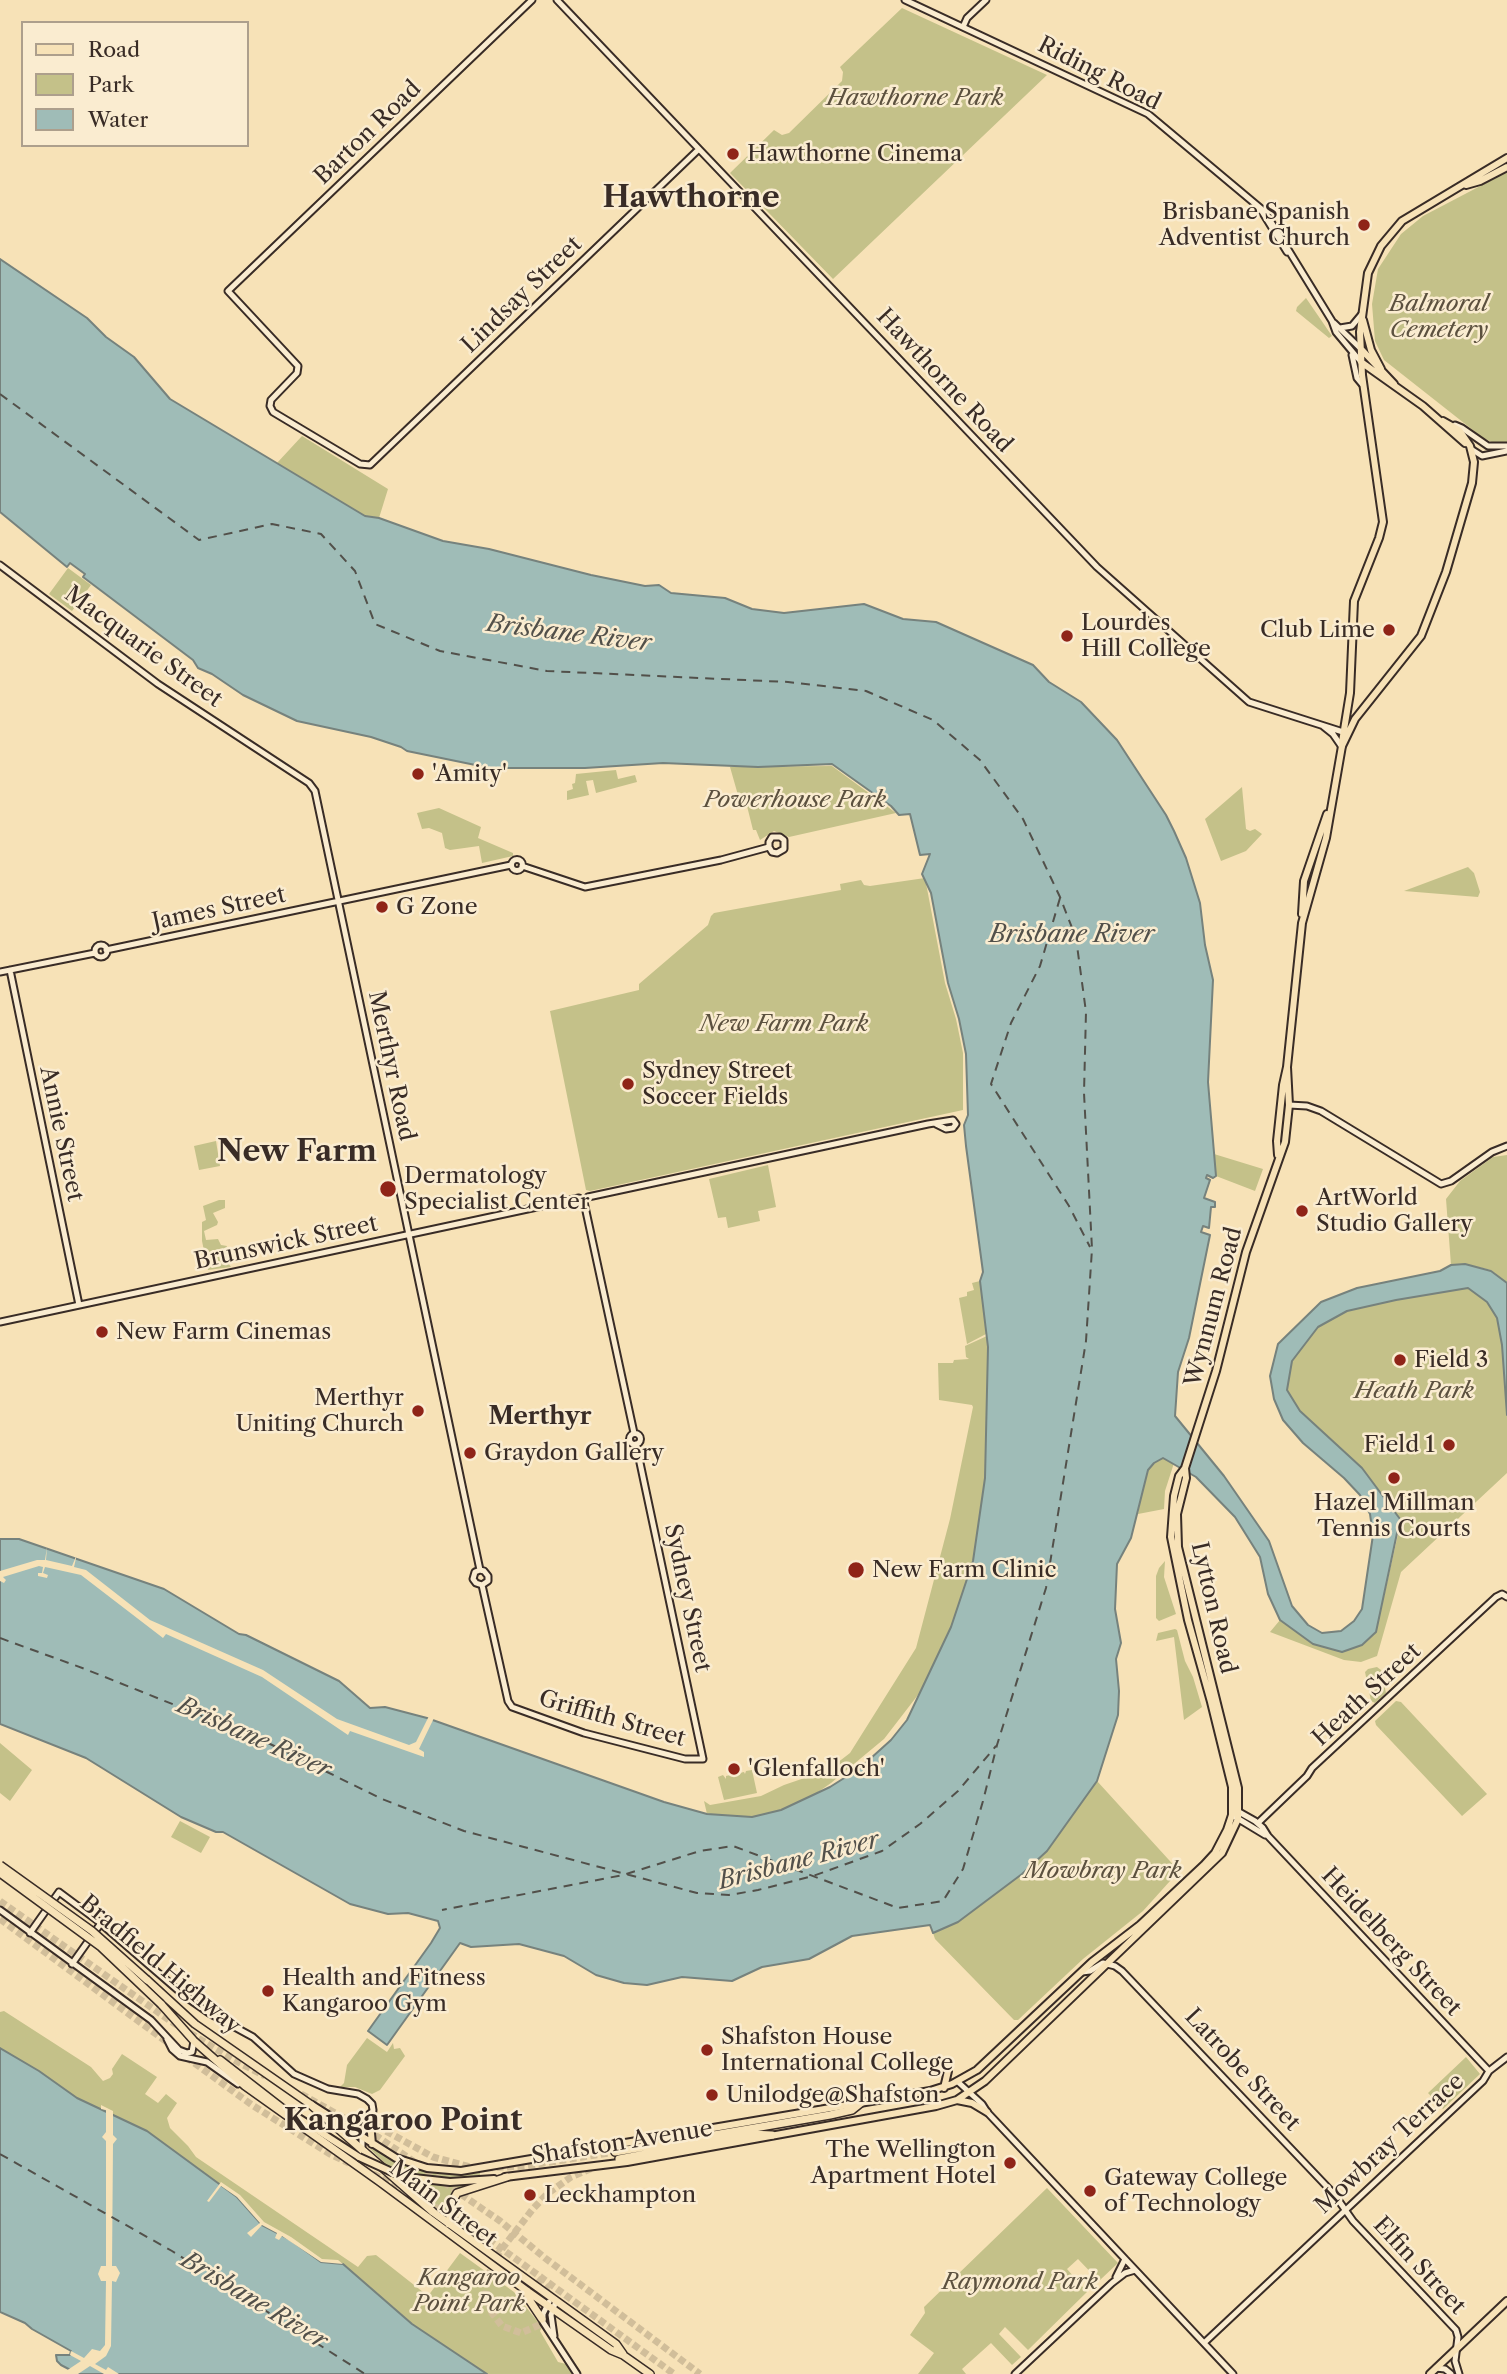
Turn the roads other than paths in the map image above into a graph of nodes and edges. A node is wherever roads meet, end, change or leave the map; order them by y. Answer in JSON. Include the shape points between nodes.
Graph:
{"nodes":[{"id":1,"x":531,"y":0,"type":"edge"},
{"id":2,"x":557,"y":0,"type":"edge"},
{"id":3,"x":905,"y":0,"type":"edge"},
{"id":4,"x":986,"y":0,"type":"edge"},
{"id":5,"x":963,"y":27,"type":"junction"},
{"id":6,"x":699,"y":149,"type":"junction"},
{"id":7,"x":1507,"y":158,"type":"edge"},
{"id":8,"x":1507,"y":167,"type":"edge"},
{"id":9,"x":1464,"y":185,"type":"junction"},
{"id":10,"x":1362,"y":315,"type":"junction"},
{"id":11,"x":1332,"y":321,"type":"junction"},
{"id":12,"x":1340,"y":328,"type":"junction"},
{"id":13,"x":1369,"y":345,"type":"junction"},
{"id":14,"x":1359,"y":355,"type":"junction"},
{"id":15,"x":1381,"y":369,"type":"junction"},
{"id":16,"x":1362,"y":384,"type":"junction"},
{"id":17,"x":1396,"y":385,"type":"junction"},
{"id":18,"x":1443,"y":421,"type":"junction"},
{"id":19,"x":1451,"y":425,"type":"junction"},
{"id":20,"x":1471,"y":449,"type":"junction"},
{"id":21,"x":1507,"y":449,"type":"edge"},
{"id":22,"x":1482,"y":456,"type":"junction"},
{"id":23,"x":1474,"y":464,"type":"junction"},
{"id":24,"x":369,"y":466,"type":"joint"},
{"id":25,"x":0,"y":565,"type":"edge"},
{"id":26,"x":1349,"y":702,"type":"junction"},
{"id":27,"x":1364,"y":707,"type":"junction"},
{"id":28,"x":1323,"y":726,"type":"junction"},
{"id":29,"x":1345,"y":733,"type":"junction"},
{"id":30,"x":1342,"y":747,"type":"junction"},
{"id":31,"x":267,"y":755,"type":"joint"},
{"id":32,"x":1330,"y":807,"type":"junction"},
{"id":33,"x":1326,"y":838,"type":"junction"},
{"id":34,"x":769,"y":847,"type":"dead end"},
{"id":35,"x":1315,"y":847,"type":"junction"},
{"id":36,"x":1314,"y":878,"type":"junction"},
{"id":37,"x":1303,"y":887,"type":"junction"},
{"id":38,"x":339,"y":902,"type":"junction"},
{"id":39,"x":1302,"y":923,"type":"junction"},
{"id":40,"x":10,"y":970,"type":"junction"},
{"id":41,"x":0,"y":972,"type":"edge"},
{"id":42,"x":1285,"y":1104,"type":"junction"},
{"id":43,"x":936,"y":1124,"type":"dead end"},
{"id":44,"x":1507,"y":1146,"type":"edge"},
{"id":45,"x":584,"y":1199,"type":"junction"},
{"id":46,"x":408,"y":1235,"type":"junction"},
{"id":47,"x":79,"y":1305,"type":"junction"},
{"id":48,"x":0,"y":1322,"type":"edge"},
{"id":49,"x":1185,"y":1468,"type":"junction"},
{"id":50,"x":480,"y":1570,"type":"junction"},
{"id":51,"x":482,"y":1585,"type":"junction"},
{"id":52,"x":1504,"y":1596,"type":"edge"},
{"id":53,"x":703,"y":1759,"type":"joint"},
{"id":54,"x":1236,"y":1815,"type":"junction"},
{"id":55,"x":1258,"y":1823,"type":"junction"},
{"id":56,"x":1268,"y":1836,"type":"junction"},
{"id":57,"x":0,"y":1865,"type":"edge"},
{"id":58,"x":0,"y":1873,"type":"edge"},
{"id":59,"x":0,"y":1910,"type":"edge"},
{"id":60,"x":100,"y":1923,"type":"junction"},
{"id":61,"x":30,"y":1933,"type":"junction"},
{"id":62,"x":72,"y":1964,"type":"junction"},
{"id":63,"x":1107,"y":1964,"type":"junction"},
{"id":64,"x":1082,"y":1972,"type":"junction"},
{"id":65,"x":176,"y":2015,"type":"junction"},
{"id":66,"x":167,"y":2038,"type":"junction"},
{"id":67,"x":197,"y":2044,"type":"junction"},
{"id":68,"x":1507,"y":2057,"type":"edge"},
{"id":69,"x":219,"y":2059,"type":"joint"},
{"id":70,"x":207,"y":2062,"type":"junction"},
{"id":71,"x":948,"y":2071,"type":"dead end"},
{"id":72,"x":1489,"y":2071,"type":"junction"},
{"id":73,"x":958,"y":2082,"type":"junction"},
{"id":74,"x":245,"y":2086,"type":"junction"},
{"id":75,"x":944,"y":2088,"type":"junction"},
{"id":76,"x":970,"y":2093,"type":"junction"},
{"id":77,"x":957,"y":2100,"type":"junction"},
{"id":78,"x":862,"y":2102,"type":"junction"},
{"id":79,"x":310,"y":2104,"type":"junction"},
{"id":80,"x":372,"y":2112,"type":"junction"},
{"id":81,"x":986,"y":2112,"type":"junction"},
{"id":82,"x":290,"y":2113,"type":"junction"},
{"id":83,"x":370,"y":2122,"type":"junction"},
{"id":84,"x":345,"y":2124,"type":"junction"},
{"id":85,"x":772,"y":2134,"type":"junction"},
{"id":86,"x":361,"y":2136,"type":"junction"},
{"id":87,"x":372,"y":2144,"type":"junction"},
{"id":88,"x":362,"y":2148,"type":"junction"},
{"id":89,"x":344,"y":2156,"type":"junction"},
{"id":90,"x":392,"y":2176,"type":"joint"},
{"id":91,"x":507,"y":2177,"type":"junction"},
{"id":92,"x":1345,"y":2210,"type":"junction"},
{"id":93,"x":449,"y":2224,"type":"junction"},
{"id":94,"x":1125,"y":2259,"type":"junction"},
{"id":95,"x":1135,"y":2270,"type":"junction"},
{"id":96,"x":1112,"y":2283,"type":"junction"},
{"id":97,"x":527,"y":2291,"type":"junction"},
{"id":98,"x":1507,"y":2301,"type":"edge"},
{"id":99,"x":552,"y":2303,"type":"junction"},
{"id":100,"x":542,"y":2319,"type":"junction"},
{"id":101,"x":554,"y":2336,"type":"junction"},
{"id":102,"x":1204,"y":2343,"type":"junction"},
{"id":103,"x":1456,"y":2349,"type":"junction"},
{"id":104,"x":1436,"y":2368,"type":"junction"},
{"id":105,"x":578,"y":2374,"type":"edge"},
{"id":106,"x":650,"y":2374,"type":"edge"},
{"id":107,"x":1015,"y":2374,"type":"edge"},
{"id":108,"x":1233,"y":2374,"type":"edge"},
{"id":109,"x":1430,"y":2374,"type":"edge"},
{"id":110,"x":1451,"y":2374,"type":"edge"},
{"id":111,"x":1459,"y":2374,"type":"edge"}],
"edges":[{"from":1,"to":24,"type":"street","name":"Barton Road","via":[[229,291],[298,366],[297,373],[271,400],[273,412]]},
{"from":2,"to":6,"type":"street","name":"Hawthorne Road"},
{"from":3,"to":5,"type":"street","name":"Riding Road"},
{"from":4,"to":5,"type":"street"},
{"from":5,"to":11,"type":"street","name":"Riding Road","via":[[1142,110],[1260,207]]},
{"from":6,"to":24,"type":"street","name":"Lindsay Street"},
{"from":6,"to":28,"type":"street","name":"Hawthorne Road","via":[[1097,567],[1246,700]]},
{"from":7,"to":9,"type":"main road"},
{"from":8,"to":9,"type":"main road"},
{"from":9,"to":10,"type":"main road","via":[[1414,212],[1390,234],[1369,270]]},
{"from":10,"to":12,"type":"street","via":[[1352,326]]},
{"from":10,"to":13,"type":"main road"},
{"from":10,"to":14,"type":"main road"},
{"from":11,"to":12,"type":"street","name":"Riding Road"},
{"from":11,"to":14,"type":"street","name":"Riding Road","via":[[1336,332]]},
{"from":12,"to":14,"type":"street","name":"Riding Road"},
{"from":13,"to":14,"type":"main road"},
{"from":13,"to":15,"type":"main road"},
{"from":14,"to":15,"type":"main road"},
{"from":14,"to":16,"type":"main road","name":"Wynnum Road"},
{"from":14,"to":16,"type":"street","via":[[1357,378]]},
{"from":14,"to":17,"type":"main road"},
{"from":15,"to":17,"type":"main road"},
{"from":16,"to":26,"type":"main road","name":"Wynnum Road","via":[[1383,522],[1354,601]]},
{"from":17,"to":18,"type":"main road"},
{"from":18,"to":19,"type":"main road"},
{"from":18,"to":20,"type":"main road"},
{"from":19,"to":20,"type":"main road"},
{"from":19,"to":21,"type":"street","via":[[1490,446]]},
{"from":20,"to":22,"type":"street"},
{"from":20,"to":23,"type":"main road"},
{"from":21,"to":22,"type":"street"},
{"from":22,"to":23,"type":"street"},
{"from":23,"to":27,"type":"main road","via":[[1451,556],[1421,636]]},
{"from":25,"to":31,"type":"street","name":"Macquarie Street","via":[[158,684]]},
{"from":26,"to":27,"type":"main road","via":[[1354,709]]},
{"from":26,"to":29,"type":"main road","name":"Wynnum Road"},
{"from":27,"to":29,"type":"main road"},
{"from":28,"to":29,"type":"street","name":"Hawthorne Road"},
{"from":28,"to":30,"type":"street"},
{"from":29,"to":30,"type":"main road","name":"Wynnum Road"},
{"from":30,"to":32,"type":"main road","name":"Wynnum Road"},
{"from":31,"to":38,"type":"street","name":"Merthyr Road","via":[[315,791]]},
{"from":32,"to":33,"type":"main road","name":"Wynnum Road"},
{"from":32,"to":35,"type":"main road","name":"Wynnum Road"},
{"from":33,"to":35,"type":"main road"},
{"from":33,"to":36,"type":"main road","name":"Wynnum Road"},
{"from":34,"to":38,"type":"street","name":"James Street","via":[[585,887],[522,866],[517,859],[511,865]]},
{"from":35,"to":37,"type":"main road","name":"Wynnum Road"},
{"from":36,"to":37,"type":"main road"},
{"from":36,"to":39,"type":"main road","name":"Wynnum Road"},
{"from":37,"to":39,"type":"main road","name":"Wynnum Road"},
{"from":38,"to":40,"type":"street","name":"James Street","via":[[106,950],[99,946],[95,953]]},
{"from":38,"to":46,"type":"street","name":"Merthyr Road"},
{"from":39,"to":42,"type":"main road","name":"Wynnum Road"},
{"from":40,"to":41,"type":"street"},
{"from":40,"to":47,"type":"street","name":"Annie Street"},
{"from":42,"to":44,"type":"street","via":[[1321,1111],[1441,1184]]},
{"from":42,"to":49,"type":"main road","name":"Wynnum Road","via":[[1278,1157]]},
{"from":43,"to":45,"type":"street","name":"Brunswick Street"},
{"from":45,"to":46,"type":"street","name":"Brunswick Street"},
{"from":45,"to":53,"type":"street","name":"Sydney Street","via":[[634,1433],[630,1440],[636,1444]]},
{"from":46,"to":47,"type":"street","name":"Brunswick Street"},
{"from":46,"to":50,"type":"street","name":"Merthyr Road"},
{"from":47,"to":48,"type":"street","name":"Brunswick Street"},
{"from":49,"to":54,"type":"main road","name":"Lytton Road","via":[[1177,1514],[1178,1547],[1238,1788]]},
{"from":49,"to":54,"type":"main road","name":"Lytton Road","via":[[1172,1506],[1173,1547]]},
{"from":50,"to":51,"type":"street","via":[[488,1576]]},
{"from":50,"to":51,"type":"street","via":[[473,1579]]},
{"from":51,"to":53,"type":"street","name":"Griffith Street","via":[[512,1707],[584,1733],[685,1759]]},
{"from":52,"to":55,"type":"street","name":"Heath Street","via":[[1496,1597]]},
{"from":54,"to":55,"type":"street","name":"Heidelberg Street"},
{"from":54,"to":56,"type":"street","name":"Heidelberg Street"},
{"from":54,"to":63,"type":"main road","name":"Lytton Road","via":[[1231,1837],[1219,1857]]},
{"from":54,"to":64,"type":"main road","name":"Lytton Road","via":[[1209,1860]]},
{"from":55,"to":56,"type":"street","name":"Heidelberg Street"},
{"from":56,"to":72,"type":"street","name":"Heidelberg Street"},
{"from":57,"to":65,"type":"highway","name":"Bradfield Highway","bridge":true,"via":[[101,1938]]},
{"from":58,"to":65,"type":"highway","name":"Bradfield Highway","bridge":true,"via":[[101,1947]]},
{"from":59,"to":61,"type":"street","name":"Main Street"},
{"from":60,"to":61,"type":"street","via":[[59,1892]]},
{"from":60,"to":62,"type":"street"},
{"from":60,"to":80,"type":"street","via":[[202,2010],[253,2037],[294,2074],[328,2089],[362,2096],[372,2104]]},
{"from":61,"to":62,"type":"street","name":"Main Street"},
{"from":62,"to":66,"type":"street","name":"Main Street","via":[[151,2020]]},
{"from":63,"to":64,"type":"street"},
{"from":63,"to":76,"type":"main road","name":"Lytton Road"},
{"from":63,"to":92,"type":"street","name":"Latrobe Street","via":[[1122,1970],[1165,2013]]},
{"from":64,"to":73,"type":"main road","name":"Lytton Road","via":[[984,2065]]},
{"from":65,"to":67,"type":"highway","name":"Main Street"},
{"from":65,"to":69,"type":"highway","name":"Bradfield Highway"},
{"from":65,"to":79,"type":"highway","name":"Bradfield Highway"},
{"from":66,"to":67,"type":"street","name":"Main Street","via":[[187,2053]]},
{"from":66,"to":70,"type":"street","name":"Main Street","via":[[180,2056]]},
{"from":67,"to":70,"type":"street"},
{"from":67,"to":74,"type":"highway","name":"Main Street"},
{"from":68,"to":72,"type":"street","name":"Mowbray Terrace"},
{"from":69,"to":82,"type":"highway","name":"Main Street"},
{"from":70,"to":74,"type":"street","name":"Main Street"},
{"from":71,"to":75,"type":"main road"},
{"from":72,"to":92,"type":"street","name":"Mowbray Terrace"},
{"from":73,"to":75,"type":"main road","name":"Shafston Avenue"},
{"from":73,"to":76,"type":"street"},
{"from":74,"to":89,"type":"highway","name":"Main Street"},
{"from":75,"to":78,"type":"main road","name":"Shafston Avenue"},
{"from":76,"to":77,"type":"main road","name":"Shafston Avenue"},
{"from":76,"to":81,"type":"street"},
{"from":77,"to":81,"type":"main road"},
{"from":77,"to":85,"type":"main road","name":"Shafston Avenue"},
{"from":78,"to":85,"type":"highway","via":[[852,2110],[830,2115],[617,2156]]},
{"from":78,"to":87,"type":"main road","name":"Shafston Avenue","via":[[470,2170],[416,2165]]},
{"from":79,"to":84,"type":"main road","name":"Shafston Avenue"},
{"from":79,"to":88,"type":"highway","name":"Bradfield Highway"},
{"from":80,"to":83,"type":"street"},
{"from":80,"to":84,"type":"street","via":[[359,2122]]},
{"from":81,"to":94,"type":"street"},
{"from":82,"to":89,"type":"highway","name":"Main Street"},
{"from":82,"to":91,"type":"main road","name":"Shafston Avenue","bridge":true,"via":[[359,2157],[392,2172],[450,2182]]},
{"from":83,"to":86,"type":"street"},
{"from":83,"to":87,"type":"main road"},
{"from":84,"to":86,"type":"main road","name":"Shafston Avenue"},
{"from":85,"to":91,"type":"main road","name":"Shafston Avenue","via":[[618,2164]]},
{"from":86,"to":87,"type":"main road","name":"Shafston Avenue"},
{"from":86,"to":88,"type":"street"},
{"from":88,"to":90,"type":"highway","name":"Bradfield Highway"},
{"from":89,"to":97,"type":"highway","name":"Main Street"},
{"from":90,"to":93,"type":"highway","name":"Main Street"},
{"from":91,"to":93,"type":"highway","via":[[457,2193]]},
{"from":92,"to":102,"type":"street","name":"Mowbray Terrace"},
{"from":92,"to":103,"type":"street","name":"Elfin Street","via":[[1455,2329]]},
{"from":93,"to":99,"type":"highway","name":"Main Street"},
{"from":94,"to":95,"type":"street"},
{"from":94,"to":96,"type":"street"},
{"from":95,"to":96,"type":"street"},
{"from":95,"to":102,"type":"street"},
{"from":96,"to":107,"type":"street"},
{"from":97,"to":99,"type":"highway","name":"Main Street"},
{"from":97,"to":100,"type":"highway"},
{"from":98,"to":103,"type":"main road"},
{"from":99,"to":100,"type":"street"},
{"from":99,"to":101,"type":"street"},
{"from":99,"to":106,"type":"highway","name":"Main Street"},
{"from":100,"to":101,"type":"street"},
{"from":101,"to":105,"type":"street"},
{"from":102,"to":108,"type":"street"},
{"from":103,"to":104,"type":"main road"},
{"from":103,"to":111,"type":"street","name":"Elfin Street"},
{"from":104,"to":109,"type":"main road"},
{"from":104,"to":110,"type":"street"}]}
